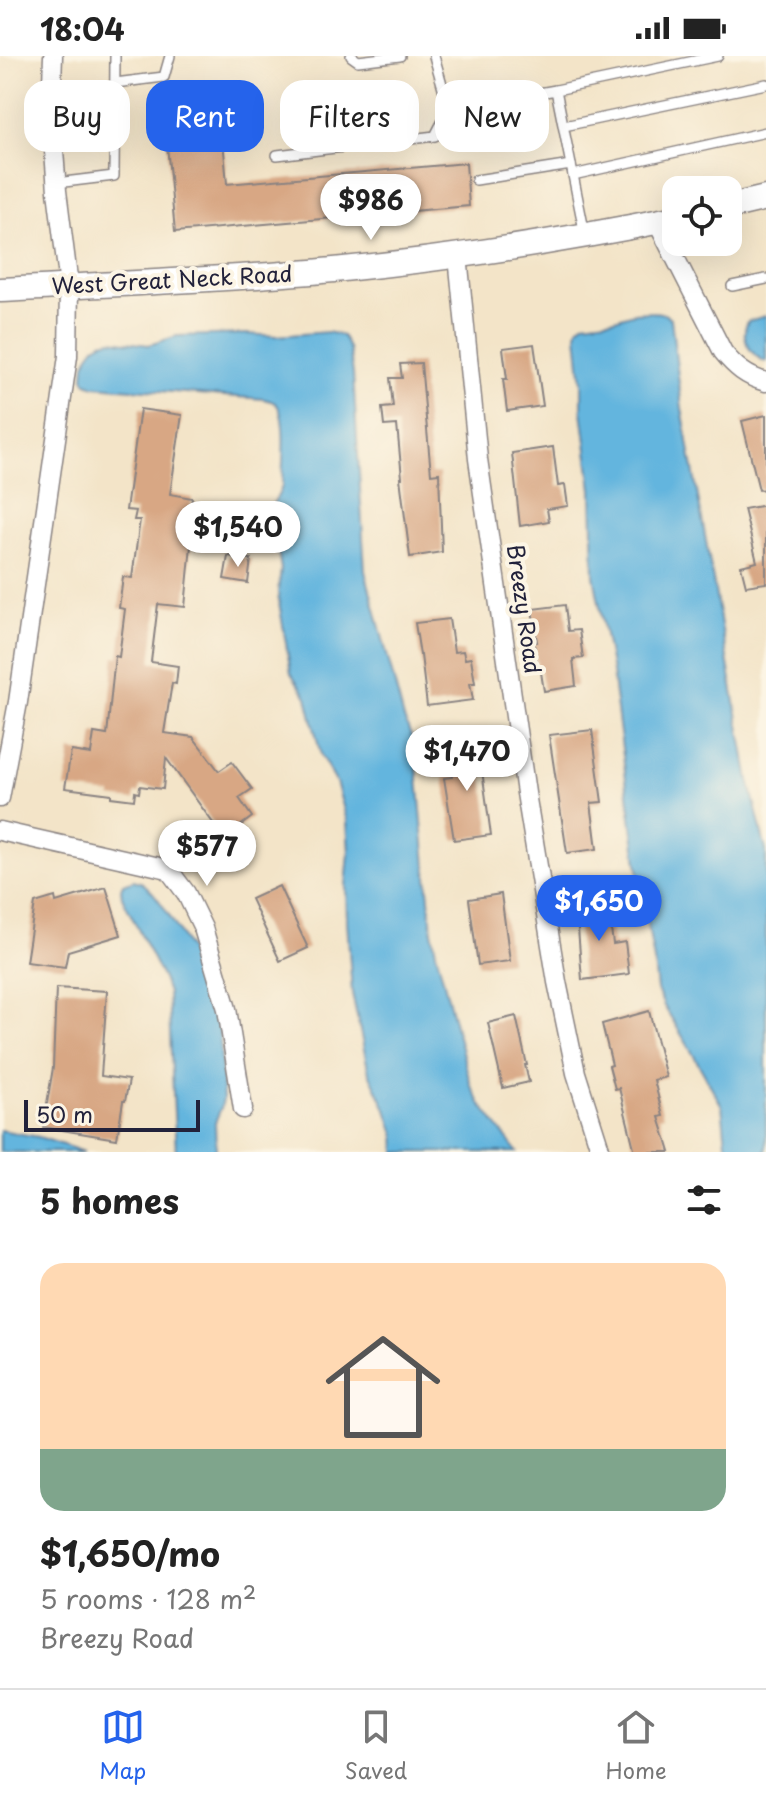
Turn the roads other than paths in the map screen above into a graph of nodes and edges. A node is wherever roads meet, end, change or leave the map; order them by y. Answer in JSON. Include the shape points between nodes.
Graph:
{"nodes":[{"id":1,"x":53,"y":56,"type":"edge"},
{"id":2,"x":115,"y":56,"type":"edge"},
{"id":3,"x":170,"y":56,"type":"edge"},
{"id":4,"x":351,"y":56,"type":"edge"},
{"id":5,"x":400,"y":56,"type":"edge"},
{"id":6,"x":434,"y":56,"type":"edge"},
{"id":7,"x":718,"y":56,"type":"edge"},
{"id":8,"x":115,"y":80,"type":"edge"},
{"id":9,"x":441,"y":80,"type":"edge"},
{"id":10,"x":130,"y":81,"type":"edge"},
{"id":11,"x":766,"y":84,"type":"edge"},
{"id":12,"x":556,"y":90,"type":"junction"},
{"id":13,"x":549,"y":91,"type":"edge"},
{"id":14,"x":564,"y":126,"type":"junction"},
{"id":15,"x":766,"y":132,"type":"edge"},
{"id":16,"x":435,"y":136,"type":"edge"},
{"id":17,"x":114,"y":152,"type":"edge"},
{"id":18,"x":277,"y":155,"type":"dead end"},
{"id":19,"x":572,"y":170,"type":"junction"},
{"id":20,"x":476,"y":180,"type":"dead end"},
{"id":21,"x":56,"y":183,"type":"junction"},
{"id":22,"x":766,"y":198,"type":"edge"},
{"id":23,"x":742,"y":204,"type":"edge"},
{"id":24,"x":662,"y":221,"type":"edge"},
{"id":25,"x":585,"y":235,"type":"junction"},
{"id":26,"x":458,"y":256,"type":"junction"},
{"id":27,"x":682,"y":256,"type":"edge"},
{"id":28,"x":766,"y":279,"type":"edge"},
{"id":29,"x":69,"y":286,"type":"junction"},
{"id":30,"x":732,"y":286,"type":"dead end"},
{"id":31,"x":0,"y":290,"type":"edge"},
{"id":32,"x":766,"y":382,"type":"edge"},
{"id":33,"x":9,"y":702,"type":"edge"},
{"id":34,"x":0,"y":798,"type":"edge"},
{"id":35,"x":0,"y":831,"type":"edge"},
{"id":36,"x":243,"y":1109,"type":"dead end"},
{"id":37,"x":601,"y":1152,"type":"edge"}],
"edges":[{"from":1,"to":21,"type":"street"},
{"from":2,"to":8,"type":"lane"},
{"from":3,"to":10,"type":"lane","via":[[164,77]]},
{"from":4,"to":5,"type":"lane","via":[[358,61]]},
{"from":6,"to":9,"type":"lane"},
{"from":7,"to":12,"type":"lane"},
{"from":11,"to":14,"type":"lane"},
{"from":12,"to":13,"type":"lane"},
{"from":12,"to":14,"type":"lane"},
{"from":14,"to":19,"type":"lane"},
{"from":15,"to":19,"type":"lane"},
{"from":16,"to":18,"type":"lane"},
{"from":17,"to":21,"type":"lane","via":[[114,176]]},
{"from":19,"to":20,"type":"lane"},
{"from":19,"to":25,"type":"lane"},
{"from":21,"to":29,"type":"street"},
{"from":22,"to":23,"type":"street"},
{"from":24,"to":25,"type":"street","name":"West Great Neck Road"},
{"from":25,"to":26,"type":"street","name":"West Great Neck Road"},
{"from":26,"to":29,"type":"street","name":"West Great Neck Road","via":[[333,270]]},
{"from":26,"to":37,"type":"street","name":"Breezy Road","via":[[478,459],[526,793],[576,1073]]},
{"from":27,"to":32,"type":"street","via":[[723,352],[736,368]]},
{"from":28,"to":30,"type":"lane"},
{"from":29,"to":31,"type":"street","name":"West Great Neck Road"},
{"from":29,"to":33,"type":"street","via":[[68,356]]},
{"from":33,"to":34,"type":"street"},
{"from":35,"to":36,"type":"street","via":[[168,869],[203,928],[227,1009]]}]}
